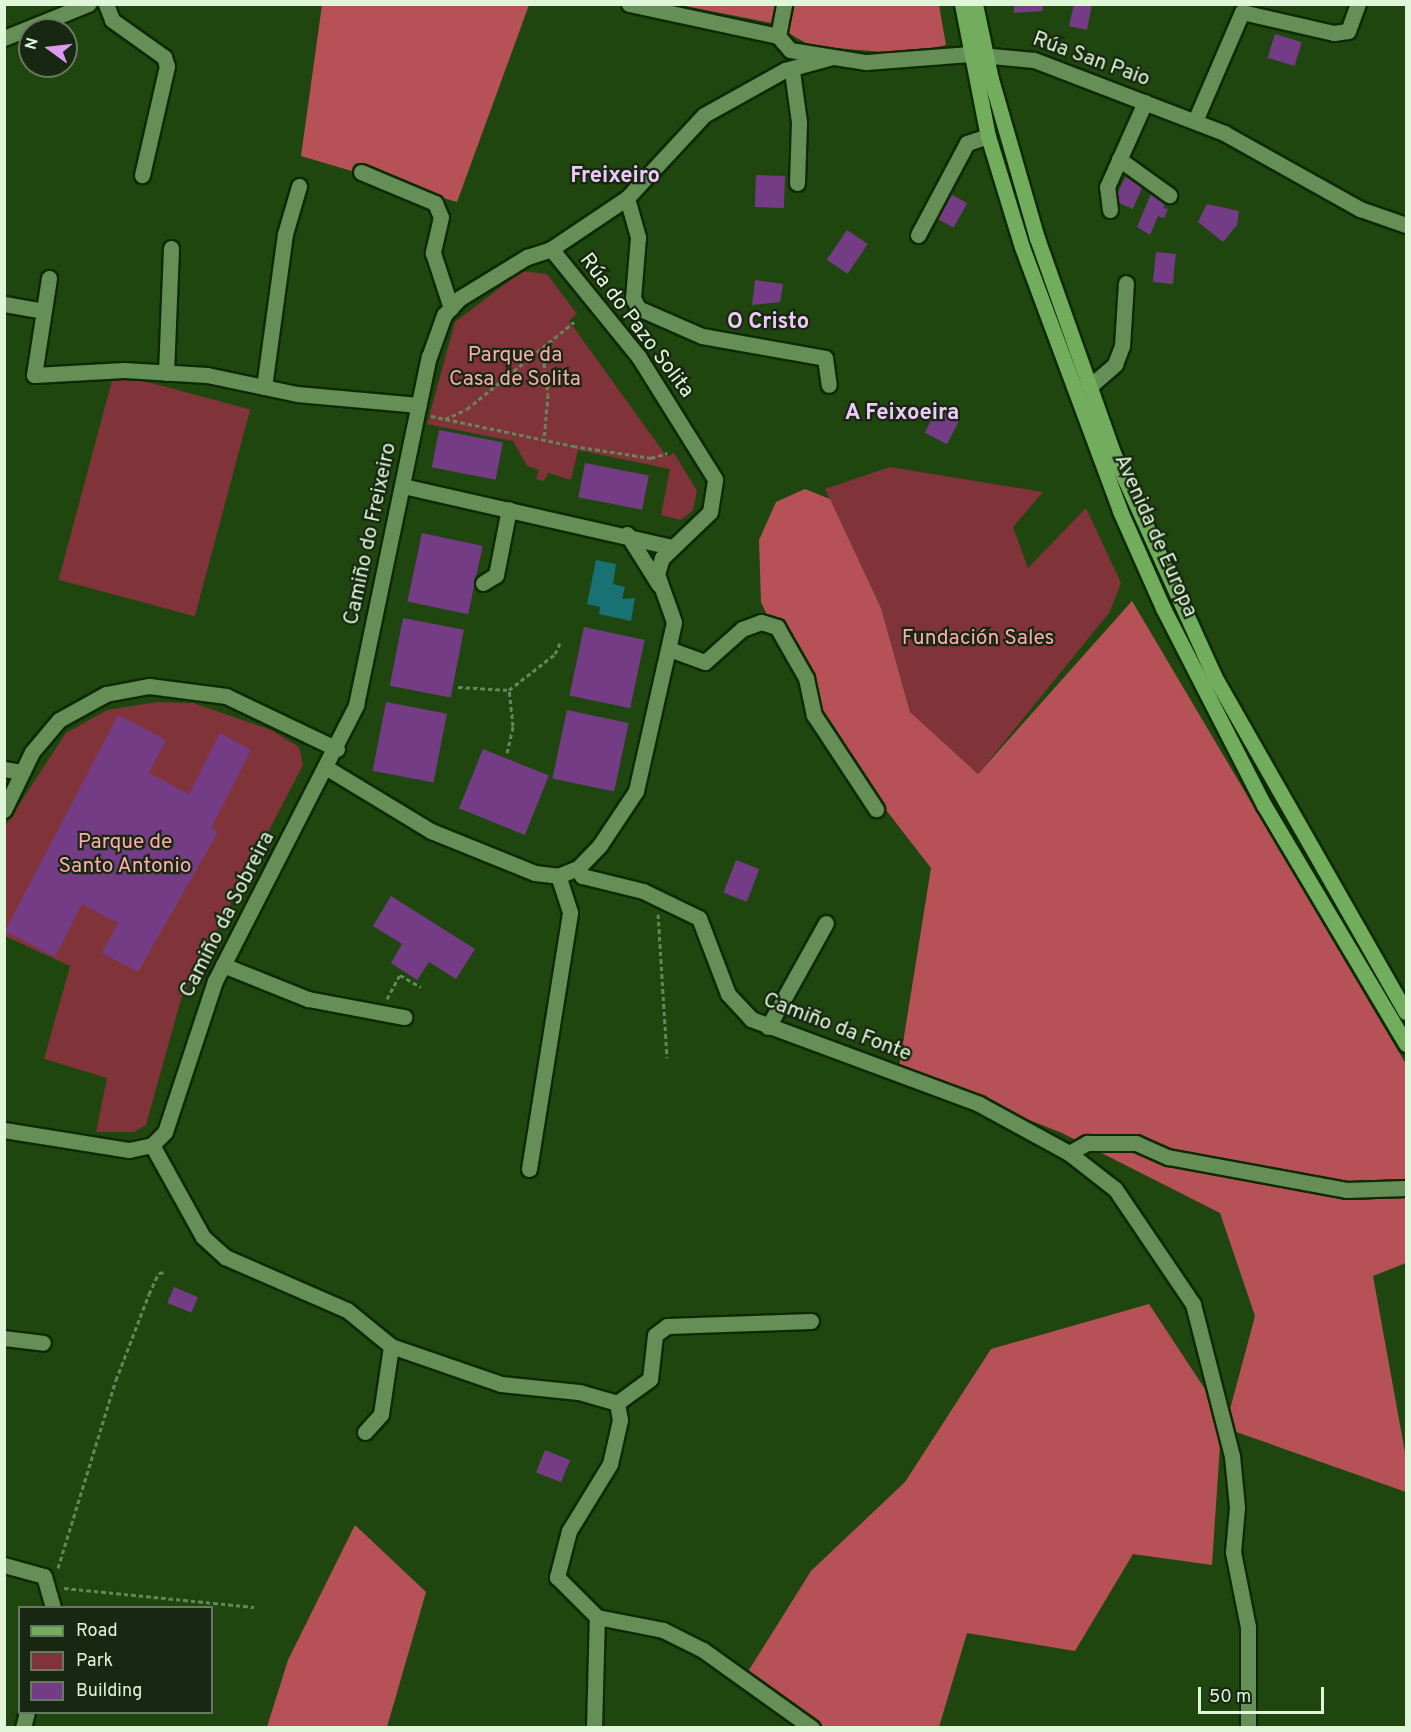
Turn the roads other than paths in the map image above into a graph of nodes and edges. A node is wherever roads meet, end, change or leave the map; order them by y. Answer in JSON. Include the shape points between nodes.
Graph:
{"nodes":[{"id":1,"x":88,"y":4,"type":"edge"},
{"id":2,"x":106,"y":4,"type":"edge"},
{"id":3,"x":629,"y":4,"type":"edge"},
{"id":4,"x":784,"y":4,"type":"edge"},
{"id":5,"x":962,"y":4,"type":"edge"},
{"id":6,"x":975,"y":4,"type":"edge"},
{"id":7,"x":1358,"y":4,"type":"edge"},
{"id":8,"x":1244,"y":8,"type":"edge"},
{"id":9,"x":778,"y":36,"type":"junction"},
{"id":10,"x":4,"y":38,"type":"edge"},
{"id":11,"x":790,"y":50,"type":"junction"},
{"id":12,"x":977,"y":54,"type":"junction"},
{"id":13,"x":832,"y":57,"type":"junction"},
{"id":14,"x":788,"y":70,"type":"junction"},
{"id":15,"x":1145,"y":102,"type":"junction"},
{"id":16,"x":1195,"y":121,"type":"junction"},
{"id":17,"x":988,"y":136,"type":"junction"},
{"id":18,"x":1119,"y":159,"type":"junction"},
{"id":19,"x":360,"y":172,"type":"dead end"},
{"id":20,"x":142,"y":175,"type":"dead end"},
{"id":21,"x":796,"y":183,"type":"dead end"},
{"id":22,"x":299,"y":186,"type":"dead end"},
{"id":23,"x":1169,"y":195,"type":"dead end"},
{"id":24,"x":627,"y":198,"type":"junction"},
{"id":25,"x":1110,"y":210,"type":"dead end"},
{"id":26,"x":1407,"y":225,"type":"edge"},
{"id":27,"x":918,"y":235,"type":"dead end"},
{"id":28,"x":171,"y":248,"type":"dead end"},
{"id":29,"x":552,"y":249,"type":"junction"},
{"id":30,"x":49,"y":278,"type":"dead end"},
{"id":31,"x":1126,"y":283,"type":"dead end"},
{"id":32,"x":4,"y":304,"type":"edge"},
{"id":33,"x":451,"y":308,"type":"junction"},
{"id":34,"x":43,"y":311,"type":"junction"},
{"id":35,"x":166,"y":372,"type":"junction"},
{"id":36,"x":829,"y":385,"type":"dead end"},
{"id":37,"x":264,"y":387,"type":"junction"},
{"id":38,"x":1089,"y":387,"type":"junction"},
{"id":39,"x":423,"y":410,"type":"junction"},
{"id":40,"x":403,"y":486,"type":"junction"},
{"id":41,"x":509,"y":509,"type":"junction"},
{"id":42,"x":627,"y":534,"type":"junction"},
{"id":43,"x":672,"y":547,"type":"junction"},
{"id":44,"x":483,"y":583,"type":"dead end"},
{"id":45,"x":659,"y":585,"type":"junction"},
{"id":46,"x":669,"y":649,"type":"junction"},
{"id":47,"x":337,"y":749,"type":"junction"},
{"id":48,"x":327,"y":768,"type":"junction"},
{"id":49,"x":4,"y":769,"type":"edge"},
{"id":50,"x":21,"y":772,"type":"junction"},
{"id":51,"x":876,"y":809,"type":"dead end"},
{"id":52,"x":4,"y":810,"type":"edge"},
{"id":53,"x":578,"y":868,"type":"junction"},
{"id":54,"x":558,"y":876,"type":"junction"},
{"id":55,"x":826,"y":923,"type":"dead end"},
{"id":56,"x":223,"y":965,"type":"junction"},
{"id":57,"x":1407,"y":1012,"type":"edge"},
{"id":58,"x":404,"y":1017,"type":"dead end"},
{"id":59,"x":768,"y":1028,"type":"junction"},
{"id":60,"x":1407,"y":1044,"type":"edge"},
{"id":61,"x":4,"y":1130,"type":"edge"},
{"id":62,"x":152,"y":1144,"type":"junction"},
{"id":63,"x":1069,"y":1153,"type":"junction"},
{"id":64,"x":529,"y":1169,"type":"dead end"},
{"id":65,"x":1407,"y":1188,"type":"edge"},
{"id":66,"x":811,"y":1321,"type":"dead end"},
{"id":67,"x":4,"y":1338,"type":"edge"},
{"id":68,"x":43,"y":1343,"type":"dead end"},
{"id":69,"x":391,"y":1346,"type":"junction"},
{"id":70,"x":617,"y":1403,"type":"junction"},
{"id":71,"x":365,"y":1432,"type":"dead end"},
{"id":72,"x":4,"y":1565,"type":"edge"},
{"id":73,"x":53,"y":1606,"type":"edge"},
{"id":74,"x":597,"y":1617,"type":"junction"},
{"id":75,"x":594,"y":1728,"type":"edge"},
{"id":76,"x":812,"y":1728,"type":"edge"},
{"id":77,"x":1248,"y":1728,"type":"edge"}],
"edges":[{"from":1,"to":10,"type":"street"},
{"from":2,"to":20,"type":"street","via":[[112,20],[164,57],[167,66]]},
{"from":3,"to":9,"type":"street"},
{"from":4,"to":9,"type":"street"},
{"from":5,"to":12,"type":"main road","name":"Avenida de Europa"},
{"from":6,"to":12,"type":"main road","name":"Avenida de Europa"},
{"from":7,"to":8,"type":"street","via":[[1348,31],[1334,33]]},
{"from":8,"to":16,"type":"street"},
{"from":9,"to":11,"type":"street"},
{"from":11,"to":13,"type":"street","name":"Rúa San Paio"},
{"from":11,"to":14,"type":"street"},
{"from":12,"to":13,"type":"street","name":"Rúa San Paio","via":[[896,64]]},
{"from":12,"to":15,"type":"street","name":"Rúa San Paio","via":[[1034,60]]},
{"from":12,"to":17,"type":"main road","name":"Avenida de Europa"},
{"from":12,"to":38,"type":"main road","name":"Avenida de Europa"},
{"from":13,"to":14,"type":"street","name":"Camiño do Freixeiro"},
{"from":14,"to":21,"type":"street","via":[[798,122]]},
{"from":14,"to":24,"type":"street","name":"Camiño do Freixeiro","via":[[690,125]]},
{"from":15,"to":16,"type":"street","name":"Rúa San Paio"},
{"from":15,"to":18,"type":"street"},
{"from":16,"to":26,"type":"street","name":"Rúa San Paio","via":[[1360,209]]},
{"from":17,"to":27,"type":"street","via":[[967,143]]},
{"from":17,"to":60,"type":"main road","name":"Avenida de Europa","via":[[1073,396],[1163,608],[1264,805]]},
{"from":18,"to":23,"type":"street"},
{"from":18,"to":25,"type":"street","via":[[1107,187]]},
{"from":19,"to":33,"type":"street","via":[[435,203],[441,217],[433,253]]},
{"from":22,"to":37,"type":"street","via":[[285,234]]},
{"from":24,"to":29,"type":"street","name":"Camiño do Freixeiro"},
{"from":24,"to":36,"type":"street","via":[[638,237],[633,298],[638,308],[702,336],[825,358]]},
{"from":28,"to":35,"type":"street"},
{"from":29,"to":33,"type":"street","name":"Camiño do Freixeiro","via":[[527,257]]},
{"from":29,"to":43,"type":"street","name":"Rúa do Pazo Solita","via":[[638,356],[711,469],[716,490],[710,512]]},
{"from":30,"to":34,"type":"street"},
{"from":31,"to":38,"type":"street","via":[[1122,346],[1115,363]]},
{"from":32,"to":34,"type":"street"},
{"from":33,"to":39,"type":"street","name":"Camiño do Freixeiro","via":[[434,336]]},
{"from":34,"to":35,"type":"street","via":[[34,375]]},
{"from":35,"to":37,"type":"street"},
{"from":37,"to":39,"type":"street"},
{"from":38,"to":57,"type":"main road","name":"Avenida de Europa","via":[[1113,453],[1214,676]]},
{"from":39,"to":40,"type":"street","name":"Camiño do Freixeiro"},
{"from":40,"to":41,"type":"street"},
{"from":40,"to":47,"type":"street","name":"Camiño do Freixeiro","via":[[356,705]]},
{"from":41,"to":42,"type":"street"},
{"from":41,"to":44,"type":"street","via":[[496,575]]},
{"from":42,"to":43,"type":"street"},
{"from":42,"to":45,"type":"street"},
{"from":43,"to":45,"type":"street","name":"Rúa do Pazo Solita","via":[[662,558]]},
{"from":45,"to":46,"type":"street","via":[[674,622]]},
{"from":46,"to":51,"type":"street","via":[[705,662],[742,629],[761,622],[777,627],[806,678],[814,715]]},
{"from":46,"to":53,"type":"street","via":[[636,791]]},
{"from":47,"to":48,"type":"street","name":"Camiño do Freixeiro"},
{"from":47,"to":50,"type":"street","via":[[226,696],[149,686],[106,694],[74,709],[45,734]]},
{"from":48,"to":54,"type":"street","via":[[431,831],[535,873]]},
{"from":48,"to":56,"type":"street","name":"Camiño da Sobreira"},
{"from":49,"to":50,"type":"street"},
{"from":50,"to":52,"type":"street"},
{"from":53,"to":54,"type":"street"},
{"from":53,"to":59,"type":"street","name":"Camiño da Fonte","via":[[582,876],[658,897],[699,918],[728,994],[739,1010]]},
{"from":54,"to":64,"type":"street","via":[[570,912]]},
{"from":55,"to":59,"type":"street"},
{"from":56,"to":58,"type":"street","via":[[308,999]]},
{"from":56,"to":62,"type":"street","name":"Camiño da Sobreira","via":[[202,1012],[172,1114]]},
{"from":59,"to":63,"type":"street","name":"Camiño da Fonte","via":[[979,1104]]},
{"from":61,"to":62,"type":"street","via":[[105,1149]]},
{"from":62,"to":69,"type":"street","via":[[203,1237],[225,1257],[347,1310]]},
{"from":63,"to":65,"type":"street","via":[[1087,1143],[1136,1143],[1168,1157],[1346,1190]]},
{"from":63,"to":77,"type":"street","name":"Camiño da Fonte","via":[[1115,1190],[1193,1304],[1232,1456],[1237,1506],[1233,1552],[1248,1627]]},
{"from":66,"to":70,"type":"street","via":[[667,1326],[655,1335],[650,1379]]},
{"from":67,"to":68,"type":"street"},
{"from":69,"to":70,"type":"street","via":[[501,1384],[579,1392]]},
{"from":69,"to":71,"type":"street","via":[[381,1414]]},
{"from":70,"to":74,"type":"street","via":[[620,1420],[610,1464],[569,1531],[556,1566],[565,1588]]},
{"from":72,"to":73,"type":"street","via":[[47,1581]]},
{"from":74,"to":75,"type":"street"},
{"from":74,"to":76,"type":"street","via":[[663,1630],[704,1650]]}]}
